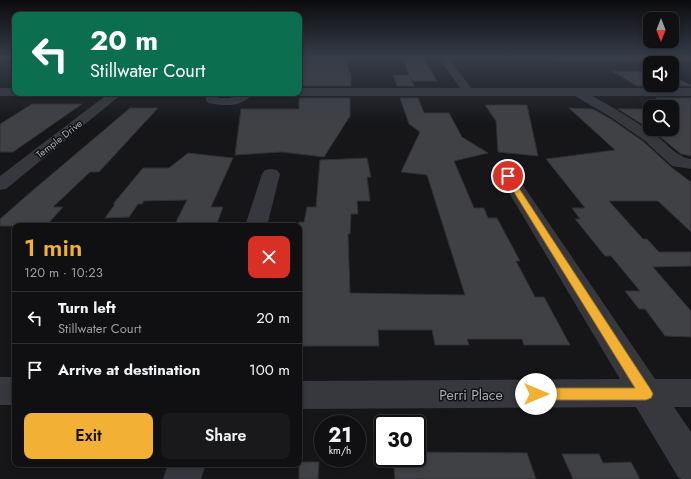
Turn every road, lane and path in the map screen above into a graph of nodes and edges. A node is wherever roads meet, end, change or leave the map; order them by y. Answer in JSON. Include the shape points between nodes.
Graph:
{"nodes":[{"id":1,"x":459,"y":79,"type":"edge"},
{"id":2,"x":0,"y":92,"type":"edge"},
{"id":3,"x":12,"y":92,"type":"edge"},
{"id":4,"x":302,"y":92,"type":"edge"},
{"id":5,"x":468,"y":92,"type":"junction"},
{"id":6,"x":578,"y":92,"type":"junction"},
{"id":7,"x":691,"y":92,"type":"edge"},
{"id":8,"x":113,"y":96,"type":"edge"},
{"id":9,"x":212,"y":96,"type":"edge"},
{"id":10,"x":243,"y":96,"type":"edge"},
{"id":11,"x":691,"y":164,"type":"edge"},
{"id":12,"x":271,"y":174,"type":"dead end"},
{"id":13,"x":508,"y":176,"type":"dead end"},
{"id":14,"x":0,"y":185,"type":"edge"},
{"id":15,"x":257,"y":223,"type":"edge"},
{"id":16,"x":0,"y":391,"type":"edge"},
{"id":17,"x":12,"y":391,"type":"edge"},
{"id":18,"x":691,"y":393,"type":"edge"},
{"id":19,"x":646,"y":394,"type":"junction"},
{"id":20,"x":302,"y":395,"type":"edge"},
{"id":21,"x":691,"y":464,"type":"edge"},
{"id":22,"x":185,"y":467,"type":"edge"},
{"id":23,"x":182,"y":479,"type":"edge"}],
"edges":[{"from":1,"to":5,"type":"street"},
{"from":2,"to":3,"type":"street"},
{"from":4,"to":5,"type":"street"},
{"from":5,"to":6,"type":"street"},
{"from":6,"to":7,"type":"street"},
{"from":6,"to":11,"type":"street","via":[[650,138],[678,162]]},
{"from":8,"to":14,"type":"street","name":"Temple Drive"},
{"from":9,"to":10,"type":"street","via":[[212,100],[218,102],[238,100]]},
{"from":12,"to":15,"type":"street"},
{"from":13,"to":19,"type":"street"},
{"from":16,"to":17,"type":"street"},
{"from":18,"to":19,"type":"street","name":"Perri Place"},
{"from":19,"to":20,"type":"street","name":"Perri Place"},
{"from":19,"to":21,"type":"street"},
{"from":22,"to":23,"type":"street"}]}
